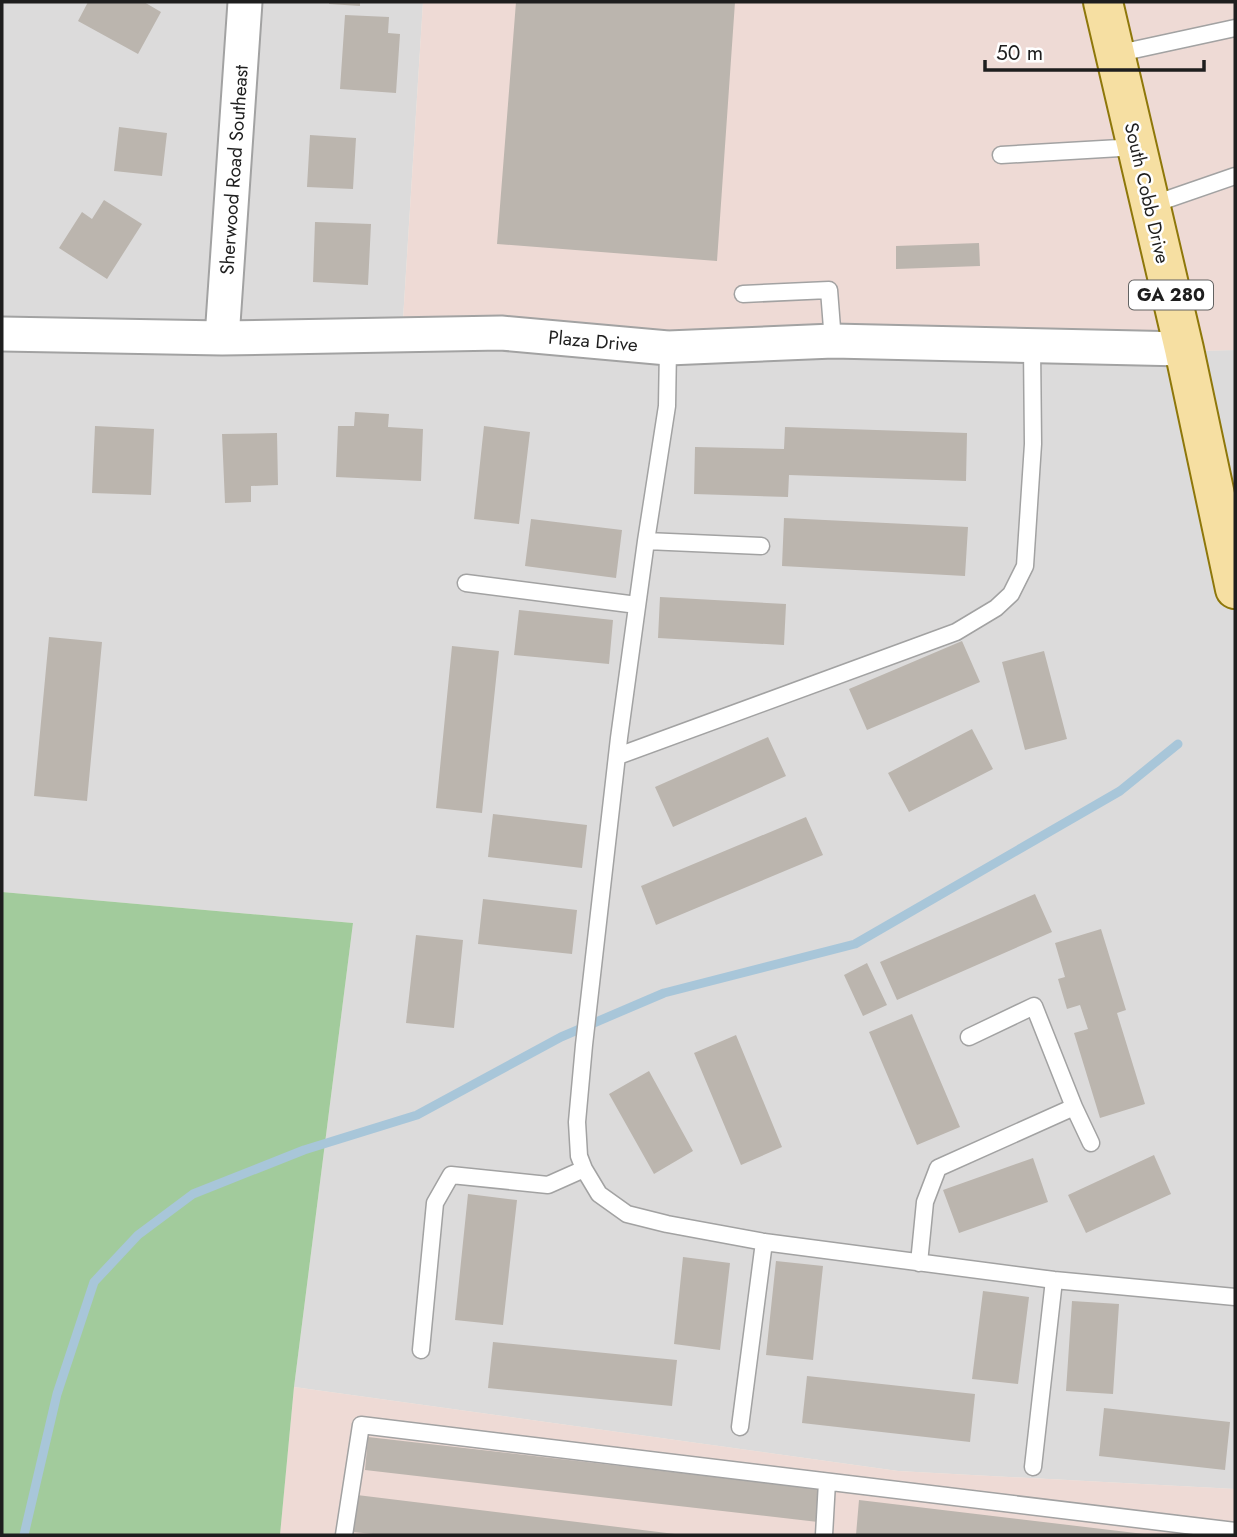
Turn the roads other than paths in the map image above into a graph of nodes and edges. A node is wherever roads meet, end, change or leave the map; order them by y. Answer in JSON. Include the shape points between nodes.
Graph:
{"nodes":[{"id":1,"x":245,"y":2,"type":"edge"},
{"id":2,"x":1103,"y":2,"type":"edge"},
{"id":3,"x":1235,"y":28,"type":"edge"},
{"id":4,"x":1115,"y":54,"type":"junction"},
{"id":5,"x":1137,"y":147,"type":"junction"},
{"id":6,"x":1001,"y":155,"type":"dead end"},
{"id":7,"x":1235,"y":176,"type":"edge"},
{"id":8,"x":1150,"y":205,"type":"junction"},
{"id":9,"x":743,"y":294,"type":"dead end"},
{"id":10,"x":2,"y":334,"type":"edge"},
{"id":11,"x":222,"y":338,"type":"junction"},
{"id":12,"x":833,"y":341,"type":"junction"},
{"id":13,"x":1032,"y":346,"type":"junction"},
{"id":14,"x":668,"y":348,"type":"junction"},
{"id":15,"x":1184,"y":349,"type":"junction"},
{"id":16,"x":646,"y":541,"type":"junction"},
{"id":17,"x":761,"y":546,"type":"dead end"},
{"id":18,"x":466,"y":583,"type":"dead end"},
{"id":19,"x":1235,"y":589,"type":"edge"},
{"id":20,"x":637,"y":605,"type":"junction"},
{"id":21,"x":618,"y":756,"type":"junction"},
{"id":22,"x":969,"y":1037,"type":"dead end"},
{"id":23,"x":1074,"y":1107,"type":"junction"},
{"id":24,"x":1091,"y":1143,"type":"dead end"},
{"id":25,"x":584,"y":1169,"type":"junction"},
{"id":26,"x":764,"y":1242,"type":"junction"},
{"id":27,"x":919,"y":1263,"type":"junction"},
{"id":28,"x":1054,"y":1280,"type":"junction"},
{"id":29,"x":1235,"y":1297,"type":"edge"},
{"id":30,"x":421,"y":1350,"type":"dead end"},
{"id":31,"x":740,"y":1427,"type":"dead end"},
{"id":32,"x":1033,"y":1467,"type":"dead end"},
{"id":33,"x":827,"y":1482,"type":"junction"},
{"id":34,"x":1235,"y":1531,"type":"edge"},
{"id":35,"x":344,"y":1535,"type":"edge"},
{"id":36,"x":824,"y":1535,"type":"edge"}],
"edges":[{"from":1,"to":11,"type":"street","name":"Sherwood Road Southeast"},
{"from":2,"to":4,"type":"main road","name":"South Cobb Drive","number":"GA 280"},
{"from":3,"to":4,"type":"lane"},
{"from":4,"to":5,"type":"main road","name":"South Cobb Drive","number":"GA 280"},
{"from":5,"to":6,"type":"lane"},
{"from":5,"to":8,"type":"main road","name":"South Cobb Drive","number":"GA 280"},
{"from":7,"to":8,"type":"lane"},
{"from":8,"to":15,"type":"main road","name":"South Cobb Drive","number":"GA 280"},
{"from":9,"to":12,"type":"lane","via":[[829,290]]},
{"from":10,"to":11,"type":"street","name":"Plaza Drive"},
{"from":11,"to":14,"type":"street","name":"Plaza Drive","via":[[500,333]]},
{"from":12,"to":13,"type":"street","name":"Plaza Drive"},
{"from":12,"to":14,"type":"street","name":"Plaza Drive"},
{"from":13,"to":15,"type":"street","name":"Plaza Drive"},
{"from":13,"to":21,"type":"lane","via":[[1033,444],[1024,566],[1011,594],[957,632]]},
{"from":14,"to":16,"type":"lane","via":[[667,405]]},
{"from":15,"to":19,"type":"main road","name":"South Cobb Drive","number":"GA 280"},
{"from":16,"to":17,"type":"lane"},
{"from":16,"to":20,"type":"lane"},
{"from":18,"to":20,"type":"lane"},
{"from":20,"to":21,"type":"lane"},
{"from":21,"to":25,"type":"lane","via":[[577,1122]]},
{"from":22,"to":23,"type":"lane","via":[[1034,1006]]},
{"from":23,"to":24,"type":"lane"},
{"from":23,"to":27,"type":"lane","via":[[938,1168],[925,1202]]},
{"from":25,"to":26,"type":"lane","via":[[599,1194],[627,1214]]},
{"from":25,"to":30,"type":"lane","via":[[548,1185],[451,1175],[435,1203]]},
{"from":26,"to":27,"type":"lane"},
{"from":26,"to":31,"type":"lane"},
{"from":27,"to":28,"type":"lane"},
{"from":28,"to":29,"type":"lane"},
{"from":28,"to":32,"type":"lane"},
{"from":33,"to":34,"type":"lane"},
{"from":33,"to":35,"type":"lane","via":[[361,1425]]},
{"from":33,"to":36,"type":"lane"}]}
